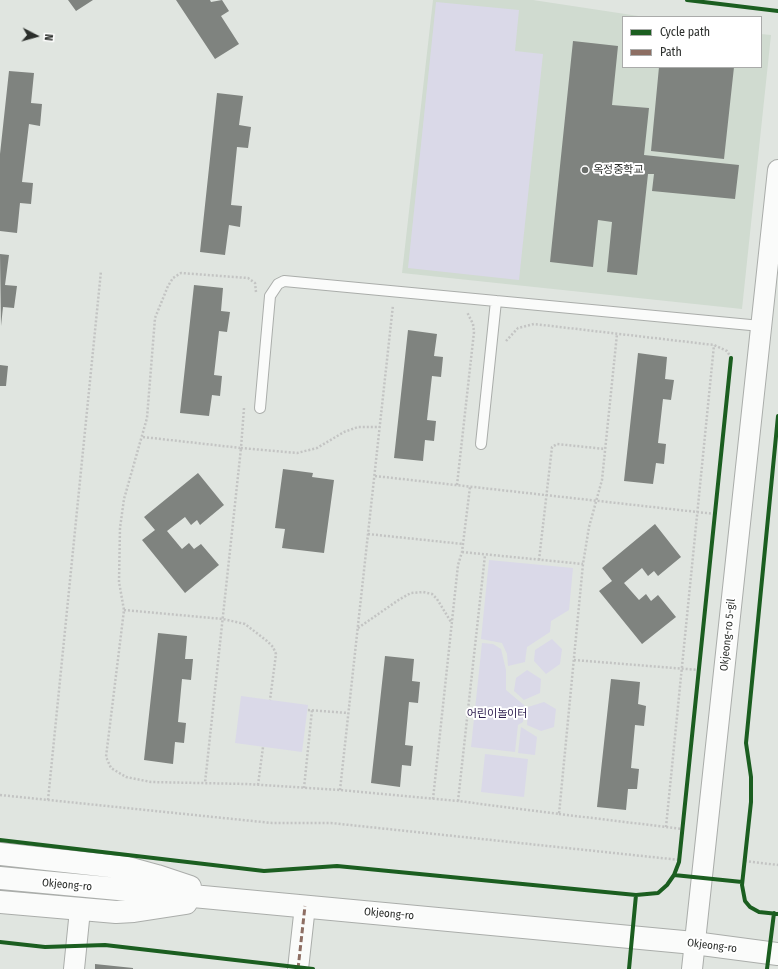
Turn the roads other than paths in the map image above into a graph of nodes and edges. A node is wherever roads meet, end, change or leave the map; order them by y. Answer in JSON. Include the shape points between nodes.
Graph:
{"nodes":[{"id":1,"x":778,"y":170,"type":"edge"},
{"id":2,"x":496,"y":301,"type":"junction"},
{"id":3,"x":770,"y":327,"type":"edge"},
{"id":4,"x":260,"y":408,"type":"dead end"},
{"id":5,"x":481,"y":444,"type":"dead end"},
{"id":6,"x":0,"y":854,"type":"edge"},
{"id":7,"x":0,"y":878,"type":"edge"},
{"id":8,"x":219,"y":898,"type":"junction"},
{"id":9,"x":0,"y":902,"type":"edge"},
{"id":10,"x":305,"y":906,"type":"junction"},
{"id":11,"x":80,"y":910,"type":"junction"},
{"id":12,"x":694,"y":944,"type":"junction"},
{"id":13,"x":778,"y":954,"type":"edge"},
{"id":14,"x":74,"y":969,"type":"edge"},
{"id":15,"x":298,"y":969,"type":"edge"},
{"id":16,"x":692,"y":969,"type":"edge"}],
"edges":[{"from":1,"to":3,"type":"street","name":"Okjeong-ro 5-gil"},
{"from":2,"to":3,"type":"lane"},
{"from":2,"to":4,"type":"lane","via":[[290,281],[278,284],[270,296]]},
{"from":2,"to":5,"type":"lane"},
{"from":3,"to":12,"type":"street","name":"Okjeong-ro 5-gil"},
{"from":6,"to":8,"type":"main road","via":[[128,868]]},
{"from":7,"to":8,"type":"main road","name":"Okjeong-ro"},
{"from":8,"to":10,"type":"main road","name":"Okjeong-ro"},
{"from":8,"to":11,"type":"main road","via":[[134,911]]},
{"from":9,"to":11,"type":"main road"},
{"from":10,"to":12,"type":"main road","name":"Okjeong-ro"},
{"from":10,"to":15,"type":"street"},
{"from":11,"to":14,"type":"street"},
{"from":12,"to":13,"type":"main road","name":"Okjeong-ro"},
{"from":12,"to":16,"type":"street","name":"Okjeong-ro 5-gil"}]}
